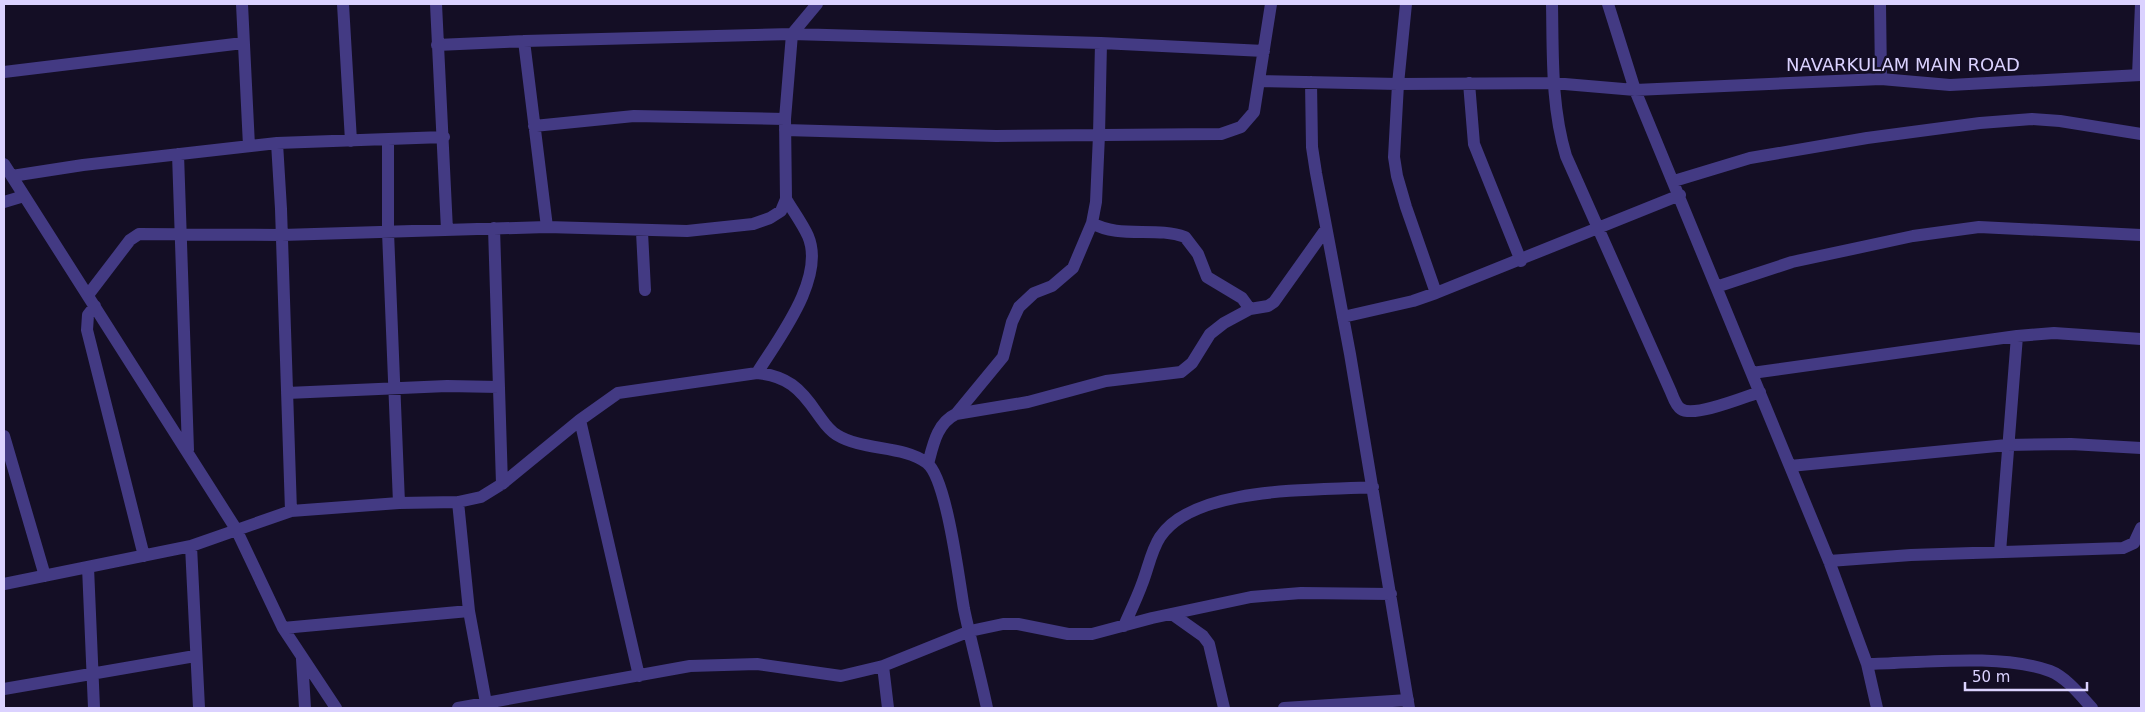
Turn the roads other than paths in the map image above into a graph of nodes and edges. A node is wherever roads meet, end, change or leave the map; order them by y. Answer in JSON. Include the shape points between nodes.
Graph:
{"nodes":[{"id":1,"x":242,"y":4,"type":"edge"},
{"id":2,"x":343,"y":4,"type":"edge"},
{"id":3,"x":436,"y":4,"type":"edge"},
{"id":4,"x":817,"y":4,"type":"edge"},
{"id":5,"x":1271,"y":4,"type":"edge"},
{"id":6,"x":1406,"y":4,"type":"edge"},
{"id":7,"x":1552,"y":4,"type":"edge"},
{"id":8,"x":1608,"y":4,"type":"edge"},
{"id":9,"x":1880,"y":4,"type":"edge"},
{"id":10,"x":2140,"y":4,"type":"edge"},
{"id":11,"x":792,"y":34,"type":"junction"},
{"id":12,"x":524,"y":41,"type":"junction"},
{"id":13,"x":1101,"y":42,"type":"junction"},
{"id":14,"x":243,"y":43,"type":"junction"},
{"id":15,"x":437,"y":45,"type":"junction"},
{"id":16,"x":1264,"y":51,"type":"junction"},
{"id":17,"x":4,"y":72,"type":"edge"},
{"id":18,"x":2140,"y":75,"type":"edge"},
{"id":19,"x":1881,"y":79,"type":"junction"},
{"id":20,"x":1260,"y":81,"type":"junction"},
{"id":21,"x":1311,"y":82,"type":"junction"},
{"id":22,"x":1469,"y":83,"type":"junction"},
{"id":23,"x":1553,"y":83,"type":"junction"},
{"id":24,"x":1398,"y":84,"type":"junction"},
{"id":25,"x":1635,"y":90,"type":"junction"},
{"id":26,"x":785,"y":125,"type":"junction"},
{"id":27,"x":534,"y":126,"type":"junction"},
{"id":28,"x":2141,"y":134,"type":"edge"},
{"id":29,"x":1099,"y":135,"type":"junction"},
{"id":30,"x":444,"y":137,"type":"junction"},
{"id":31,"x":388,"y":140,"type":"junction"},
{"id":32,"x":351,"y":141,"type":"junction"},
{"id":33,"x":277,"y":143,"type":"junction"},
{"id":34,"x":248,"y":146,"type":"junction"},
{"id":35,"x":178,"y":154,"type":"junction"},
{"id":36,"x":4,"y":164,"type":"edge"},
{"id":37,"x":12,"y":176,"type":"junction"},
{"id":38,"x":1674,"y":181,"type":"junction"},
{"id":39,"x":1680,"y":195,"type":"junction"},
{"id":40,"x":24,"y":196,"type":"junction"},
{"id":41,"x":786,"y":199,"type":"junction"},
{"id":42,"x":4,"y":202,"type":"edge"},
{"id":43,"x":1092,"y":223,"type":"junction"},
{"id":44,"x":547,"y":227,"type":"junction"},
{"id":45,"x":494,"y":228,"type":"junction"},
{"id":46,"x":1597,"y":228,"type":"junction"},
{"id":47,"x":1326,"y":229,"type":"junction"},
{"id":48,"x":447,"y":230,"type":"junction"},
{"id":49,"x":388,"y":232,"type":"junction"},
{"id":50,"x":642,"y":232,"type":"junction"},
{"id":51,"x":181,"y":233,"type":"junction"},
{"id":52,"x":282,"y":235,"type":"junction"},
{"id":53,"x":2141,"y":235,"type":"edge"},
{"id":54,"x":1521,"y":261,"type":"junction"},
{"id":55,"x":1716,"y":286,"type":"junction"},
{"id":56,"x":645,"y":290,"type":"dead end"},
{"id":57,"x":1436,"y":293,"type":"junction"},
{"id":58,"x":91,"y":301,"type":"junction"},
{"id":59,"x":1250,"y":309,"type":"junction"},
{"id":60,"x":1343,"y":318,"type":"junction"},
{"id":61,"x":2017,"y":336,"type":"junction"},
{"id":62,"x":2141,"y":340,"type":"edge"},
{"id":63,"x":757,"y":373,"type":"junction"},
{"id":64,"x":1752,"y":373,"type":"junction"},
{"id":65,"x":499,"y":387,"type":"junction"},
{"id":66,"x":394,"y":389,"type":"junction"},
{"id":67,"x":1760,"y":392,"type":"junction"},
{"id":68,"x":287,"y":393,"type":"junction"},
{"id":69,"x":956,"y":414,"type":"junction"},
{"id":70,"x":580,"y":420,"type":"junction"},
{"id":71,"x":4,"y":436,"type":"edge"},
{"id":72,"x":2007,"y":445,"type":"junction"},
{"id":73,"x":2141,"y":448,"type":"edge"},
{"id":74,"x":188,"y":450,"type":"junction"},
{"id":75,"x":928,"y":464,"type":"junction"},
{"id":76,"x":1790,"y":466,"type":"junction"},
{"id":77,"x":502,"y":484,"type":"junction"},
{"id":78,"x":1373,"y":487,"type":"junction"},
{"id":79,"x":458,"y":502,"type":"junction"},
{"id":80,"x":399,"y":503,"type":"junction"},
{"id":81,"x":291,"y":511,"type":"junction"},
{"id":82,"x":2141,"y":528,"type":"edge"},
{"id":83,"x":236,"y":529,"type":"junction"},
{"id":84,"x":191,"y":546,"type":"junction"},
{"id":85,"x":2000,"y":552,"type":"junction"},
{"id":86,"x":144,"y":556,"type":"junction"},
{"id":87,"x":1829,"y":561,"type":"junction"},
{"id":88,"x":88,"y":567,"type":"junction"},
{"id":89,"x":45,"y":576,"type":"junction"},
{"id":90,"x":4,"y":584,"type":"edge"},
{"id":91,"x":1391,"y":594,"type":"junction"},
{"id":92,"x":469,"y":611,"type":"junction"},
{"id":93,"x":1172,"y":614,"type":"junction"},
{"id":94,"x":1124,"y":626,"type":"junction"},
{"id":95,"x":282,"y":628,"type":"junction"},
{"id":96,"x":970,"y":631,"type":"junction"},
{"id":97,"x":196,"y":656,"type":"junction"},
{"id":98,"x":302,"y":659,"type":"junction"},
{"id":99,"x":1867,"y":664,"type":"junction"},
{"id":100,"x":882,"y":666,"type":"junction"},
{"id":101,"x":93,"y":672,"type":"junction"},
{"id":102,"x":639,"y":676,"type":"junction"},
{"id":103,"x":4,"y":689,"type":"edge"},
{"id":104,"x":486,"y":703,"type":"junction"},
{"id":105,"x":1409,"y":704,"type":"edge"},
{"id":106,"x":94,"y":708,"type":"edge"},
{"id":107,"x":199,"y":708,"type":"edge"},
{"id":108,"x":305,"y":708,"type":"edge"},
{"id":109,"x":336,"y":708,"type":"edge"},
{"id":110,"x":458,"y":708,"type":"edge"},
{"id":111,"x":888,"y":708,"type":"edge"},
{"id":112,"x":987,"y":708,"type":"edge"},
{"id":113,"x":1224,"y":708,"type":"edge"},
{"id":114,"x":1284,"y":708,"type":"edge"},
{"id":115,"x":1877,"y":708,"type":"edge"},
{"id":116,"x":2092,"y":708,"type":"edge"}],
"edges":[{"from":1,"to":14,"type":"street"},
{"from":2,"to":32,"type":"street"},
{"from":3,"to":15,"type":"street"},
{"from":4,"to":11,"type":"street"},
{"from":5,"to":16,"type":"street"},
{"from":6,"to":24,"type":"street"},
{"from":7,"to":23,"type":"street"},
{"from":8,"to":25,"type":"street"},
{"from":9,"to":19,"type":"street"},
{"from":10,"to":18,"type":"street"},
{"from":11,"to":12,"type":"street"},
{"from":11,"to":13,"type":"street"},
{"from":11,"to":26,"type":"street"},
{"from":12,"to":15,"type":"street"},
{"from":12,"to":27,"type":"street"},
{"from":13,"to":16,"type":"street"},
{"from":13,"to":29,"type":"street"},
{"from":14,"to":17,"type":"street"},
{"from":14,"to":34,"type":"street"},
{"from":15,"to":30,"type":"street"},
{"from":16,"to":20,"type":"street"},
{"from":18,"to":19,"type":"street","name":"NAVARKULAM MAIN ROAD","via":[[1950,85]]},
{"from":19,"to":25,"type":"street","name":"NAVARKULAM MAIN ROAD"},
{"from":20,"to":21,"type":"street","name":"NAVARKULAM MAIN ROAD"},
{"from":20,"to":29,"type":"street","via":[[1254,112],[1241,127],[1221,134]]},
{"from":21,"to":24,"type":"street","name":"NAVARKULAM MAIN ROAD"},
{"from":21,"to":47,"type":"street","via":[[1312,147]]},
{"from":22,"to":23,"type":"street","name":"NAVARKULAM MAIN ROAD"},
{"from":22,"to":24,"type":"street","name":"NAVARKULAM MAIN ROAD"},
{"from":22,"to":54,"type":"street","via":[[1474,144]]},
{"from":23,"to":25,"type":"street","name":"NAVARKULAM MAIN ROAD"},
{"from":23,"to":46,"type":"street","via":[[1561,138]]},
{"from":24,"to":57,"type":"street","via":[[1396,176]]},
{"from":25,"to":38,"type":"street"},
{"from":26,"to":27,"type":"street","via":[[634,116]]},
{"from":26,"to":29,"type":"street","via":[[996,136]]},
{"from":26,"to":41,"type":"street"},
{"from":27,"to":44,"type":"street"},
{"from":28,"to":38,"type":"street","via":[[2041,119],[1980,124],[1867,138],[1750,158]]},
{"from":29,"to":43,"type":"street"},
{"from":30,"to":31,"type":"street"},
{"from":30,"to":48,"type":"street"},
{"from":31,"to":32,"type":"street"},
{"from":31,"to":49,"type":"street"},
{"from":32,"to":33,"type":"street"},
{"from":33,"to":34,"type":"street"},
{"from":33,"to":52,"type":"street"},
{"from":34,"to":35,"type":"street"},
{"from":35,"to":37,"type":"street"},
{"from":35,"to":51,"type":"street"},
{"from":36,"to":37,"type":"street"},
{"from":37,"to":40,"type":"street"},
{"from":38,"to":39,"type":"street"},
{"from":39,"to":46,"type":"street"},
{"from":39,"to":55,"type":"street"},
{"from":40,"to":42,"type":"street"},
{"from":40,"to":58,"type":"street"},
{"from":41,"to":50,"type":"street","via":[[781,211],[753,224],[687,232]]},
{"from":41,"to":63,"type":"street","via":[[808,237],[812,264],[802,296]]},
{"from":43,"to":59,"type":"street","via":[[1102,229],[1175,233],[1186,237],[1198,254],[1207,277],[1242,298]]},
{"from":43,"to":69,"type":"street","via":[[1073,268],[1052,286],[1034,293],[1020,307],[1012,322],[1003,357]]},
{"from":44,"to":45,"type":"street"},
{"from":44,"to":50,"type":"street"},
{"from":45,"to":48,"type":"street"},
{"from":45,"to":65,"type":"street"},
{"from":46,"to":54,"type":"street"},
{"from":46,"to":67,"type":"street","via":[[1680,408],[1700,410]]},
{"from":47,"to":59,"type":"street","via":[[1274,302]]},
{"from":47,"to":60,"type":"street"},
{"from":48,"to":49,"type":"street"},
{"from":49,"to":52,"type":"street"},
{"from":49,"to":66,"type":"street"},
{"from":50,"to":56,"type":"street"},
{"from":51,"to":52,"type":"street"},
{"from":51,"to":58,"type":"street","via":[[148,233],[134,237]]},
{"from":51,"to":74,"type":"street"},
{"from":52,"to":68,"type":"street"},
{"from":53,"to":55,"type":"street","via":[[1979,227],[1913,236],[1792,262]]},
{"from":54,"to":57,"type":"street"},
{"from":55,"to":64,"type":"street"},
{"from":57,"to":60,"type":"street","via":[[1413,302]]},
{"from":58,"to":74,"type":"street"},
{"from":58,"to":86,"type":"street","via":[[86,330]]},
{"from":59,"to":69,"type":"street","via":[[1224,322],[1210,334],[1192,363],[1181,372],[1106,381],[1028,402]]},
{"from":60,"to":78,"type":"street"},
{"from":61,"to":62,"type":"street","via":[[2064,334]]},
{"from":61,"to":64,"type":"street"},
{"from":61,"to":72,"type":"street"},
{"from":63,"to":70,"type":"street","via":[[618,393]]},
{"from":63,"to":75,"type":"street","via":[[777,375],[793,385],[837,435],[856,444],[918,458]]},
{"from":64,"to":67,"type":"street"},
{"from":65,"to":66,"type":"street"},
{"from":65,"to":77,"type":"street"},
{"from":66,"to":68,"type":"street"},
{"from":66,"to":80,"type":"street"},
{"from":67,"to":76,"type":"street"},
{"from":68,"to":81,"type":"street"},
{"from":69,"to":75,"type":"street","via":[[948,417],[941,426]]},
{"from":70,"to":77,"type":"street"},
{"from":70,"to":102,"type":"street"},
{"from":71,"to":89,"type":"street"},
{"from":72,"to":73,"type":"street"},
{"from":72,"to":76,"type":"street"},
{"from":72,"to":85,"type":"street"},
{"from":74,"to":83,"type":"street"},
{"from":75,"to":96,"type":"street","via":[[935,474],[948,516]]},
{"from":76,"to":87,"type":"street"},
{"from":77,"to":79,"type":"street","via":[[481,497]]},
{"from":78,"to":91,"type":"street"},
{"from":78,"to":94,"type":"street","via":[[1248,495],[1189,512],[1173,522],[1160,538]]},
{"from":79,"to":80,"type":"street"},
{"from":79,"to":92,"type":"street"},
{"from":80,"to":81,"type":"street"},
{"from":81,"to":83,"type":"street"},
{"from":82,"to":85,"type":"street","via":[[2134,543],[2123,548]]},
{"from":83,"to":84,"type":"street"},
{"from":83,"to":95,"type":"street"},
{"from":84,"to":86,"type":"street"},
{"from":84,"to":97,"type":"street"},
{"from":85,"to":87,"type":"street"},
{"from":86,"to":88,"type":"street"},
{"from":87,"to":99,"type":"street"},
{"from":88,"to":89,"type":"street"},
{"from":88,"to":101,"type":"street"},
{"from":89,"to":90,"type":"street"},
{"from":91,"to":93,"type":"street","via":[[1272,594]]},
{"from":91,"to":105,"type":"street"},
{"from":92,"to":95,"type":"street"},
{"from":92,"to":104,"type":"street"},
{"from":93,"to":94,"type":"street"},
{"from":93,"to":113,"type":"street","via":[[1204,636]]},
{"from":94,"to":96,"type":"street","via":[[1092,634],[1068,634],[1018,624]]},
{"from":95,"to":98,"type":"street"},
{"from":96,"to":100,"type":"street"},
{"from":96,"to":112,"type":"street"},
{"from":97,"to":101,"type":"street"},
{"from":97,"to":107,"type":"street"},
{"from":98,"to":108,"type":"street"},
{"from":98,"to":109,"type":"street"},
{"from":99,"to":115,"type":"street"},
{"from":99,"to":116,"type":"street","via":[[1988,661],[2051,671],[2075,689]]},
{"from":100,"to":102,"type":"street","via":[[841,676],[757,664],[690,666]]},
{"from":100,"to":111,"type":"street"},
{"from":101,"to":103,"type":"street"},
{"from":101,"to":106,"type":"street"},
{"from":102,"to":104,"type":"street"},
{"from":104,"to":110,"type":"street"},
{"from":105,"to":114,"type":"street"}]}
